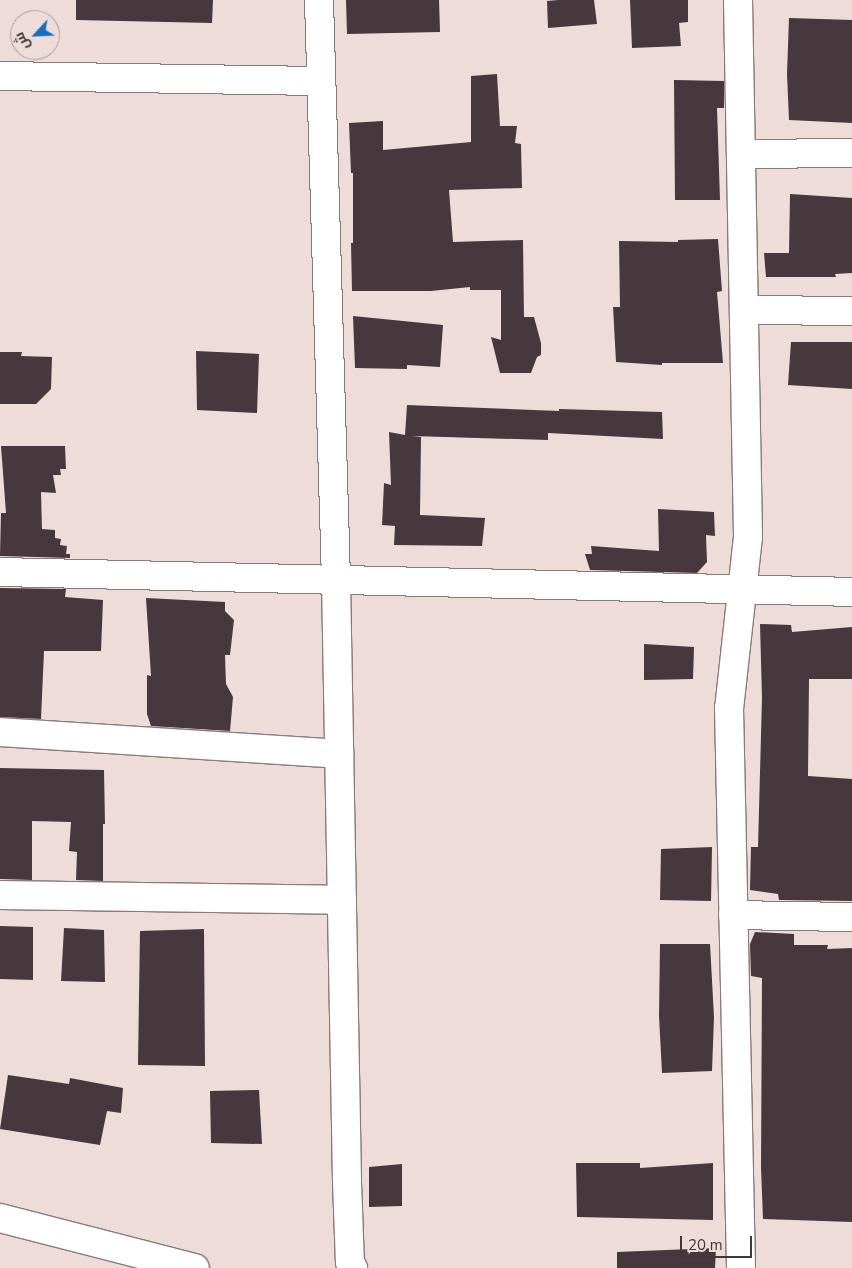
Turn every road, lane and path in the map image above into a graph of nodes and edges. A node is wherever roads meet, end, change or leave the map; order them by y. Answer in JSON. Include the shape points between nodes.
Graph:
{"nodes":[{"id":1,"x":320,"y":0,"type":"edge"},
{"id":2,"x":738,"y":0,"type":"edge"},
{"id":3,"x":0,"y":76,"type":"edge"},
{"id":4,"x":321,"y":81,"type":"junction"},
{"id":5,"x":741,"y":154,"type":"junction"},
{"id":6,"x":852,"y":154,"type":"edge"},
{"id":7,"x":744,"y":310,"type":"junction"},
{"id":8,"x":852,"y":311,"type":"edge"},
{"id":9,"x":0,"y":572,"type":"edge"},
{"id":10,"x":336,"y":580,"type":"junction"},
{"id":11,"x":740,"y":589,"type":"junction"},
{"id":12,"x":852,"y":592,"type":"edge"},
{"id":13,"x":0,"y":732,"type":"edge"},
{"id":14,"x":340,"y":754,"type":"junction"},
{"id":15,"x":0,"y":894,"type":"edge"},
{"id":16,"x":342,"y":900,"type":"junction"},
{"id":17,"x":733,"y":915,"type":"junction"},
{"id":18,"x":852,"y":918,"type":"edge"},
{"id":19,"x":0,"y":1218,"type":"edge"},
{"id":20,"x":195,"y":1268,"type":"edge"},
{"id":21,"x":353,"y":1268,"type":"edge"},
{"id":22,"x":741,"y":1268,"type":"edge"}],
"edges":[{"from":1,"to":4,"type":"street"},
{"from":2,"to":5,"type":"street"},
{"from":3,"to":4,"type":"street"},
{"from":4,"to":10,"type":"street"},
{"from":5,"to":6,"type":"street"},
{"from":5,"to":7,"type":"street"},
{"from":7,"to":8,"type":"street"},
{"from":7,"to":11,"type":"street","via":[[748,537]]},
{"from":9,"to":10,"type":"street"},
{"from":10,"to":11,"type":"street"},
{"from":10,"to":14,"type":"street"},
{"from":11,"to":12,"type":"street"},
{"from":11,"to":17,"type":"street","via":[[729,708]]},
{"from":13,"to":14,"type":"street"},
{"from":14,"to":16,"type":"street"},
{"from":15,"to":16,"type":"street"},
{"from":16,"to":21,"type":"street","via":[[347,1182],[350,1262]]},
{"from":17,"to":18,"type":"street"},
{"from":17,"to":22,"type":"street"},
{"from":19,"to":20,"type":"street"}]}
